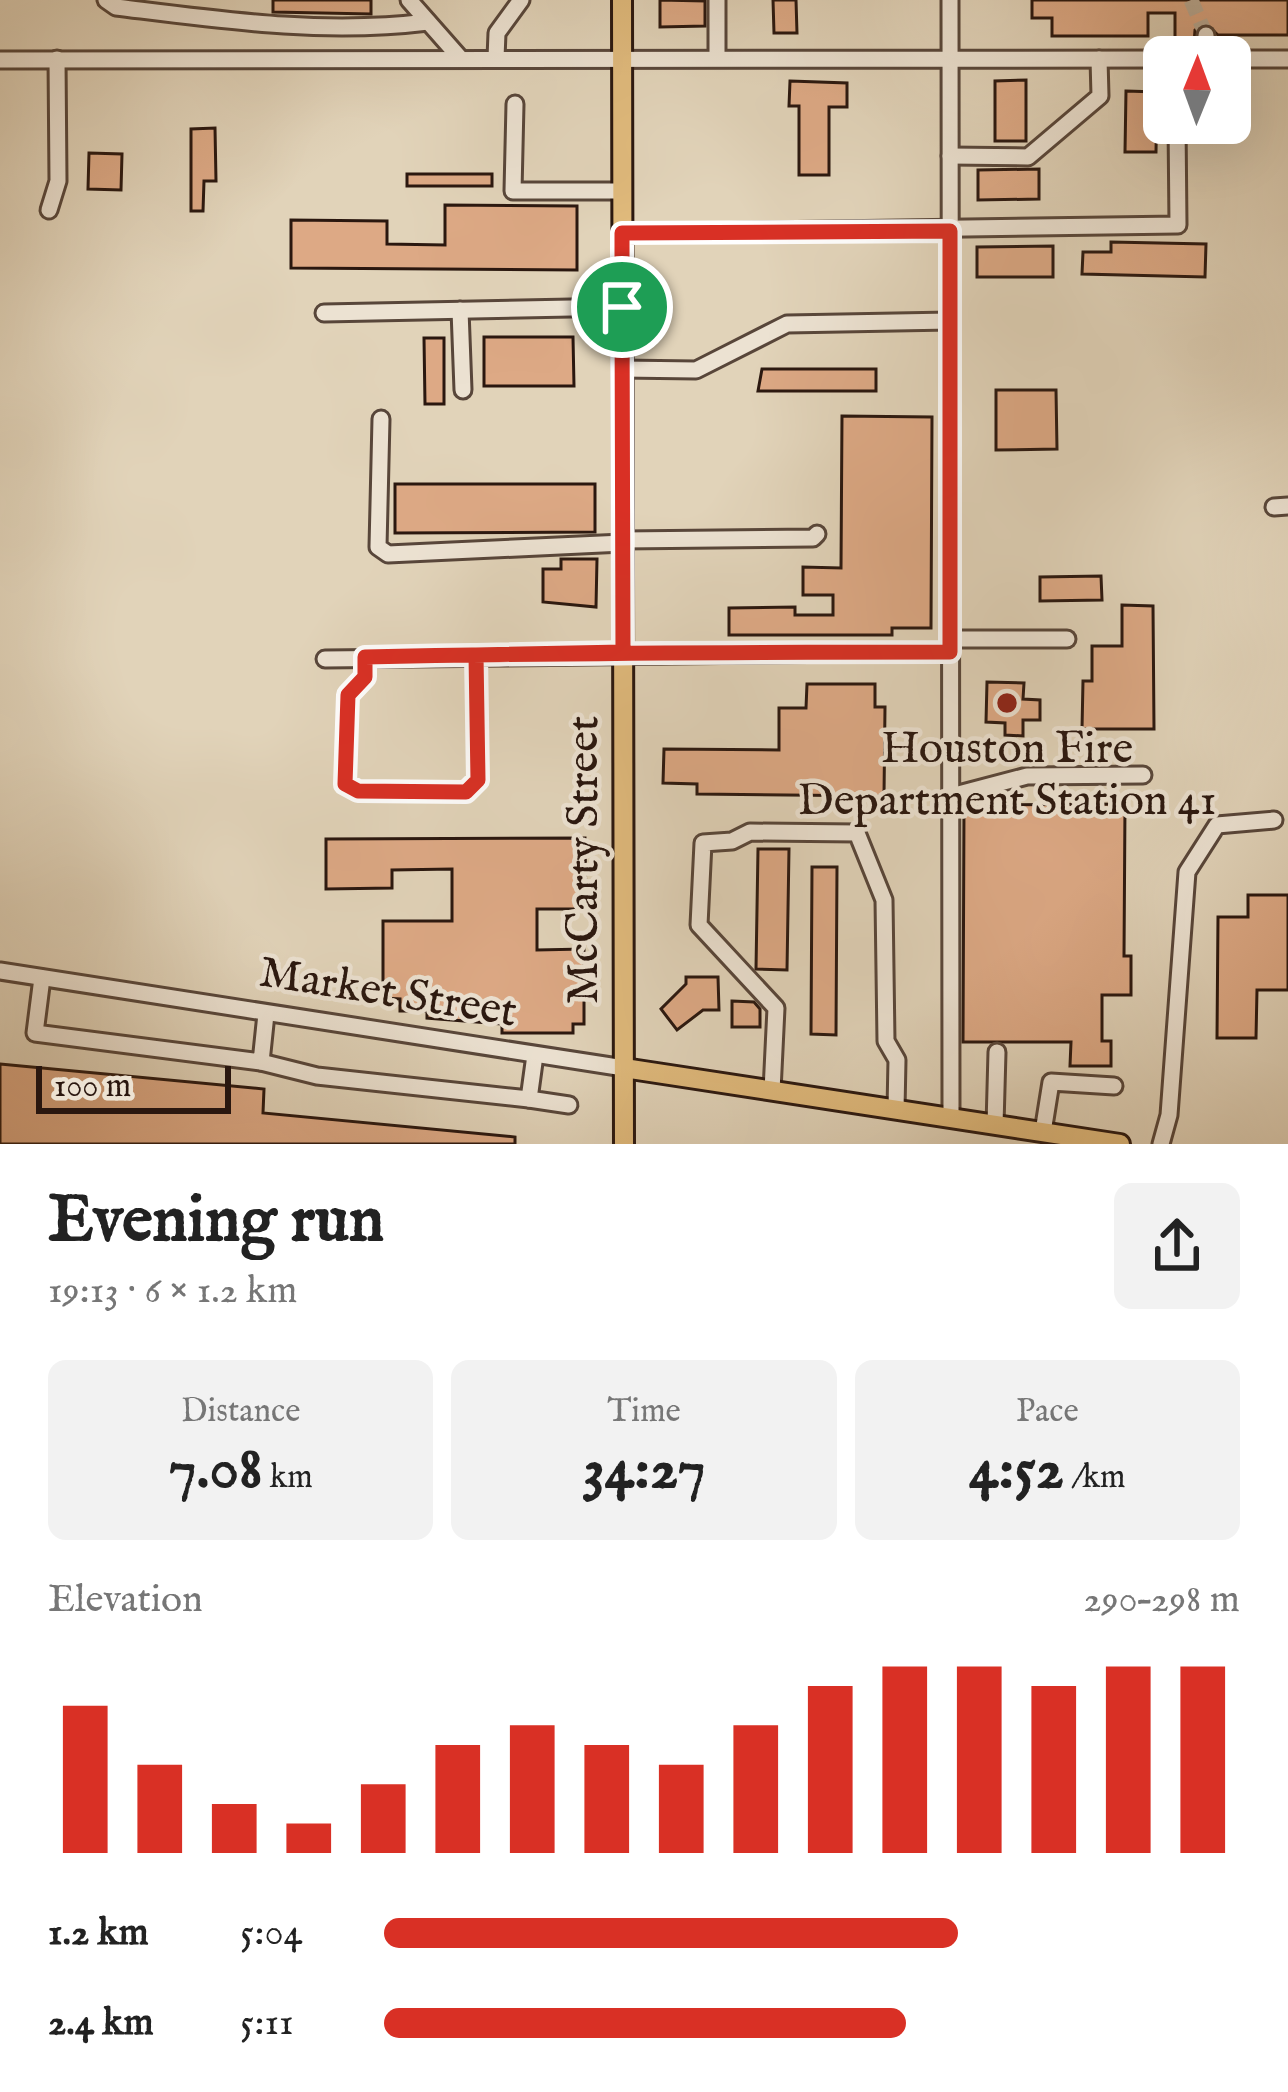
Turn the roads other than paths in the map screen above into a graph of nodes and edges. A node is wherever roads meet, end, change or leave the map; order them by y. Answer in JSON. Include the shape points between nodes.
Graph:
{"nodes":[{"id":1,"x":106,"y":0,"type":"edge"},
{"id":2,"x":410,"y":0,"type":"edge"},
{"id":3,"x":521,"y":0,"type":"edge"},
{"id":4,"x":622,"y":0,"type":"edge"},
{"id":5,"x":717,"y":0,"type":"edge"},
{"id":6,"x":950,"y":0,"type":"edge"},
{"id":7,"x":428,"y":22,"type":"junction"},
{"id":8,"x":622,"y":57,"type":"junction"},
{"id":9,"x":717,"y":57,"type":"junction"},
{"id":10,"x":460,"y":58,"type":"junction"},
{"id":11,"x":496,"y":58,"type":"junction"},
{"id":12,"x":57,"y":59,"type":"junction"},
{"id":13,"x":950,"y":59,"type":"junction"},
{"id":14,"x":1100,"y":59,"type":"junction"},
{"id":15,"x":1143,"y":59,"type":"edge"},
{"id":16,"x":1251,"y":59,"type":"edge"},
{"id":17,"x":1288,"y":59,"type":"edge"},
{"id":18,"x":0,"y":60,"type":"edge"},
{"id":19,"x":514,"y":104,"type":"dead end"},
{"id":20,"x":1177,"y":144,"type":"edge"},
{"id":21,"x":950,"y":156,"type":"junction"},
{"id":22,"x":622,"y":191,"type":"junction"},
{"id":23,"x":49,"y":209,"type":"dead end"},
{"id":24,"x":950,"y":231,"type":"junction"},
{"id":25,"x":622,"y":233,"type":"junction"},
{"id":26,"x":622,"y":307,"type":"junction"},
{"id":27,"x":460,"y":310,"type":"junction"},
{"id":28,"x":324,"y":313,"type":"dead end"},
{"id":29,"x":950,"y":321,"type":"junction"},
{"id":30,"x":622,"y":369,"type":"junction"},
{"id":31,"x":463,"y":390,"type":"dead end"},
{"id":32,"x":381,"y":419,"type":"dead end"},
{"id":33,"x":817,"y":534,"type":"dead end"},
{"id":34,"x":623,"y":542,"type":"junction"},
{"id":35,"x":1067,"y":639,"type":"dead end"},
{"id":36,"x":950,"y":645,"type":"junction"},
{"id":37,"x":623,"y":652,"type":"junction"},
{"id":38,"x":476,"y":655,"type":"junction"},
{"id":39,"x":365,"y":657,"type":"junction"},
{"id":40,"x":325,"y":658,"type":"dead end"},
{"id":41,"x":1143,"y":776,"type":"dead end"},
{"id":42,"x":951,"y":796,"type":"junction"},
{"id":43,"x":1274,"y":820,"type":"dead end"},
{"id":44,"x":0,"y":971,"type":"edge"},
{"id":45,"x":42,"y":978,"type":"junction"},
{"id":46,"x":266,"y":1014,"type":"junction"},
{"id":47,"x":997,"y":1052,"type":"dead end"},
{"id":48,"x":535,"y":1055,"type":"junction"},
{"id":49,"x":261,"y":1062,"type":"junction"},
{"id":50,"x":624,"y":1068,"type":"junction"},
{"id":51,"x":1114,"y":1086,"type":"dead end"},
{"id":52,"x":772,"y":1091,"type":"junction"},
{"id":53,"x":529,"y":1099,"type":"junction"},
{"id":54,"x":569,"y":1105,"type":"dead end"},
{"id":55,"x":896,"y":1109,"type":"junction"},
{"id":56,"x":951,"y":1118,"type":"junction"},
{"id":57,"x":995,"y":1124,"type":"junction"},
{"id":58,"x":1043,"y":1132,"type":"junction"},
{"id":59,"x":624,"y":1144,"type":"edge"},
{"id":60,"x":1120,"y":1144,"type":"edge"},
{"id":61,"x":1161,"y":1144,"type":"edge"}],
"edges":[{"from":1,"to":7,"type":"street","via":[[277,27],[359,31]]},
{"from":2,"to":7,"type":"street"},
{"from":3,"to":11,"type":"street","via":[[497,33]]},
{"from":4,"to":8,"type":"main road","name":"McCarty Street"},
{"from":5,"to":9,"type":"street"},
{"from":6,"to":13,"type":"street"},
{"from":7,"to":10,"type":"street"},
{"from":8,"to":9,"type":"street"},
{"from":8,"to":11,"type":"street"},
{"from":8,"to":22,"type":"main road","name":"McCarty Street"},
{"from":9,"to":13,"type":"street"},
{"from":10,"to":11,"type":"street"},
{"from":10,"to":12,"type":"street"},
{"from":12,"to":18,"type":"street"},
{"from":12,"to":23,"type":"street","via":[[58,181]]},
{"from":13,"to":14,"type":"street"},
{"from":13,"to":21,"type":"street"},
{"from":14,"to":15,"type":"street"},
{"from":14,"to":21,"type":"street","via":[[1100,96],[1028,157]]},
{"from":16,"to":17,"type":"street"},
{"from":19,"to":22,"type":"street","via":[[513,190]]},
{"from":20,"to":24,"type":"street","via":[[1178,225]]},
{"from":21,"to":24,"type":"street"},
{"from":22,"to":25,"type":"main road","name":"McCarty Street"},
{"from":24,"to":25,"type":"street"},
{"from":24,"to":29,"type":"street"},
{"from":25,"to":26,"type":"main road","name":"McCarty Street"},
{"from":26,"to":27,"type":"street"},
{"from":26,"to":30,"type":"main road","name":"McCarty Street"},
{"from":27,"to":28,"type":"street"},
{"from":27,"to":31,"type":"street"},
{"from":29,"to":30,"type":"street","via":[[787,324],[696,370]]},
{"from":29,"to":36,"type":"street"},
{"from":30,"to":34,"type":"main road","name":"McCarty Street"},
{"from":32,"to":34,"type":"street","via":[[376,524],[378,547],[388,554]]},
{"from":33,"to":34,"type":"street"},
{"from":34,"to":37,"type":"main road","name":"McCarty Street"},
{"from":35,"to":36,"type":"street"},
{"from":36,"to":37,"type":"street"},
{"from":36,"to":42,"type":"street"},
{"from":37,"to":38,"type":"street"},
{"from":37,"to":50,"type":"main road","name":"McCarty Street"},
{"from":38,"to":39,"type":"street"},
{"from":38,"to":39,"type":"street","via":[[478,780],[466,792],[358,791],[345,784],[348,695],[365,677]]},
{"from":39,"to":40,"type":"street"},
{"from":41,"to":42,"type":"street","via":[[1027,776]]},
{"from":42,"to":56,"type":"street"},
{"from":43,"to":61,"type":"street","via":[[1217,825],[1187,872]]},
{"from":44,"to":45,"type":"street","name":"Market Street"},
{"from":45,"to":46,"type":"street","name":"Market Street"},
{"from":45,"to":49,"type":"street","via":[[35,1033]]},
{"from":46,"to":48,"type":"street","name":"Market Street"},
{"from":46,"to":49,"type":"street"},
{"from":47,"to":57,"type":"street"},
{"from":48,"to":50,"type":"street","name":"Market Street"},
{"from":48,"to":53,"type":"street"},
{"from":49,"to":53,"type":"street","via":[[317,1076]]},
{"from":50,"to":52,"type":"main road","name":"Market Street"},
{"from":50,"to":59,"type":"main road","name":"McCarty Street"},
{"from":51,"to":58,"type":"street","via":[[1051,1082]]},
{"from":52,"to":55,"type":"main road","name":"Market Street"},
{"from":52,"to":55,"type":"street","via":[[776,1008],[699,926],[703,843],[750,832],[856,833],[884,900],[886,1041],[897,1060]]},
{"from":53,"to":54,"type":"street"},
{"from":55,"to":56,"type":"main road","name":"Market Street"},
{"from":56,"to":57,"type":"main road","name":"Market Street"},
{"from":57,"to":58,"type":"main road","name":"Market Street"},
{"from":58,"to":60,"type":"main road","name":"Market Street"}]}
